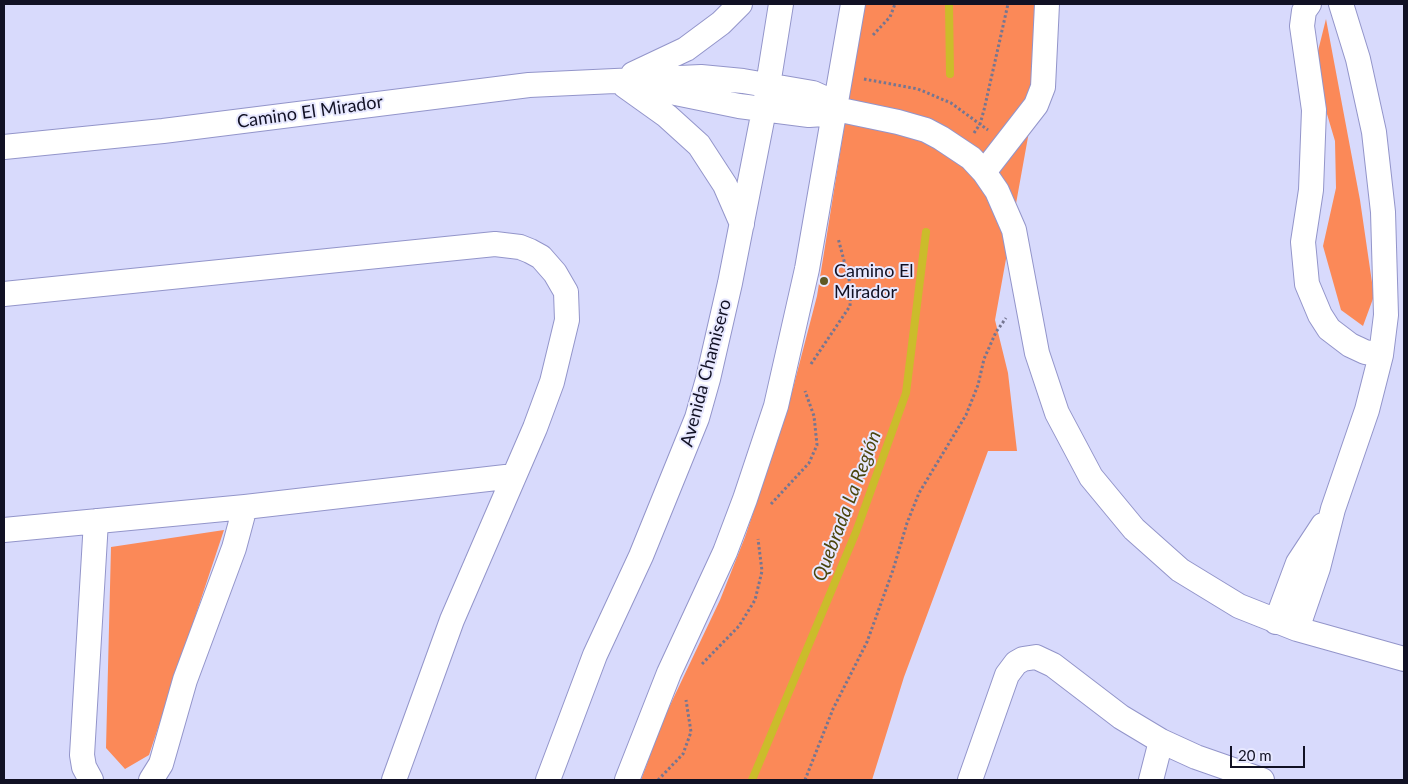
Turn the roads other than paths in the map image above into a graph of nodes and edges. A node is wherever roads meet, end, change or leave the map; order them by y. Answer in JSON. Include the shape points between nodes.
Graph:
{"nodes":[{"id":1,"x":740,"y":4,"type":"edge"},
{"id":2,"x":781,"y":4,"type":"edge"},
{"id":3,"x":852,"y":4,"type":"edge"},
{"id":4,"x":1047,"y":4,"type":"edge"},
{"id":5,"x":1309,"y":4,"type":"edge"},
{"id":6,"x":1341,"y":4,"type":"edge"},
{"id":7,"x":617,"y":81,"type":"junction"},
{"id":8,"x":768,"y":85,"type":"junction"},
{"id":9,"x":836,"y":109,"type":"junction"},
{"id":10,"x":764,"y":110,"type":"junction"},
{"id":11,"x":4,"y":147,"type":"edge"},
{"id":12,"x":984,"y":172,"type":"junction"},
{"id":13,"x":742,"y":224,"type":"junction"},
{"id":14,"x":4,"y":294,"type":"edge"},
{"id":15,"x":1381,"y":355,"type":"junction"},
{"id":16,"x":514,"y":476,"type":"junction"},
{"id":17,"x":245,"y":507,"type":"junction"},
{"id":18,"x":96,"y":520,"type":"junction"},
{"id":19,"x":4,"y":530,"type":"edge"},
{"id":20,"x":1287,"y":626,"type":"junction"},
{"id":21,"x":1404,"y":659,"type":"edge"},
{"id":22,"x":1161,"y":741,"type":"junction"},
{"id":23,"x":91,"y":780,"type":"edge"},
{"id":24,"x":151,"y":780,"type":"edge"},
{"id":25,"x":394,"y":780,"type":"edge"},
{"id":26,"x":548,"y":780,"type":"edge"},
{"id":27,"x":627,"y":780,"type":"edge"},
{"id":28,"x":970,"y":780,"type":"edge"},
{"id":29,"x":1151,"y":780,"type":"edge"},
{"id":30,"x":1262,"y":780,"type":"edge"}],
"edges":[{"from":1,"to":7,"type":"street","via":[[686,49]]},
{"from":2,"to":8,"type":"street","name":"Avenida Chamisero"},
{"from":3,"to":9,"type":"street"},
{"from":4,"to":12,"type":"street","via":[[1040,96]]},
{"from":5,"to":15,"type":"street","via":[[1302,26],[1314,110],[1311,190],[1303,242],[1307,284],[1330,329],[1350,345]]},
{"from":6,"to":15,"type":"street","via":[[1367,96],[1379,172],[1386,294]]},
{"from":7,"to":8,"type":"street","name":"Camino El Mirador","via":[[701,77]]},
{"from":7,"to":10,"type":"street","name":"Camino El Mirador"},
{"from":7,"to":11,"type":"street","name":"Camino El Mirador","via":[[520,86],[163,131]]},
{"from":7,"to":13,"type":"street","via":[[668,116],[699,145],[725,185]]},
{"from":8,"to":9,"type":"street","name":"Camino El Mirador","via":[[813,93]]},
{"from":8,"to":10,"type":"street","name":"Avenida Chamisero"},
{"from":9,"to":10,"type":"street","name":"Camino El Mirador","via":[[809,115]]},
{"from":9,"to":12,"type":"street","name":"Camino El Mirador","via":[[926,130],[956,146]]},
{"from":9,"to":27,"type":"street","via":[[798,315],[762,452],[725,552],[669,673]]},
{"from":10,"to":13,"type":"street","name":"Avenida Chamisero"},
{"from":12,"to":20,"type":"street","name":"Camino El Mirador","via":[[1007,211],[1014,230],[1037,353],[1057,413],[1082,461],[1113,506],[1180,570],[1231,602]]},
{"from":13,"to":26,"type":"street","name":"Avenida Chamisero","via":[[708,378],[691,434],[641,556],[595,655]]},
{"from":14,"to":16,"type":"street","via":[[458,247],[495,244],[520,247],[541,257],[558,278],[566,292],[567,320],[552,382]]},
{"from":15,"to":20,"type":"street","via":[[1367,410],[1333,508],[1318,568]]},
{"from":16,"to":17,"type":"street"},
{"from":16,"to":25,"type":"street","via":[[452,620]]},
{"from":17,"to":18,"type":"street"},
{"from":17,"to":24,"type":"street","via":[[234,548],[185,680],[161,764]]},
{"from":18,"to":19,"type":"street"},
{"from":18,"to":23,"type":"street","via":[[82,755]]},
{"from":20,"to":21,"type":"street","name":"Camino El Mirador"},
{"from":22,"to":28,"type":"street","via":[[1121,717],[1046,660],[1036,657],[1023,659],[1007,675]]},
{"from":22,"to":29,"type":"street"},
{"from":22,"to":30,"type":"street"}]}
